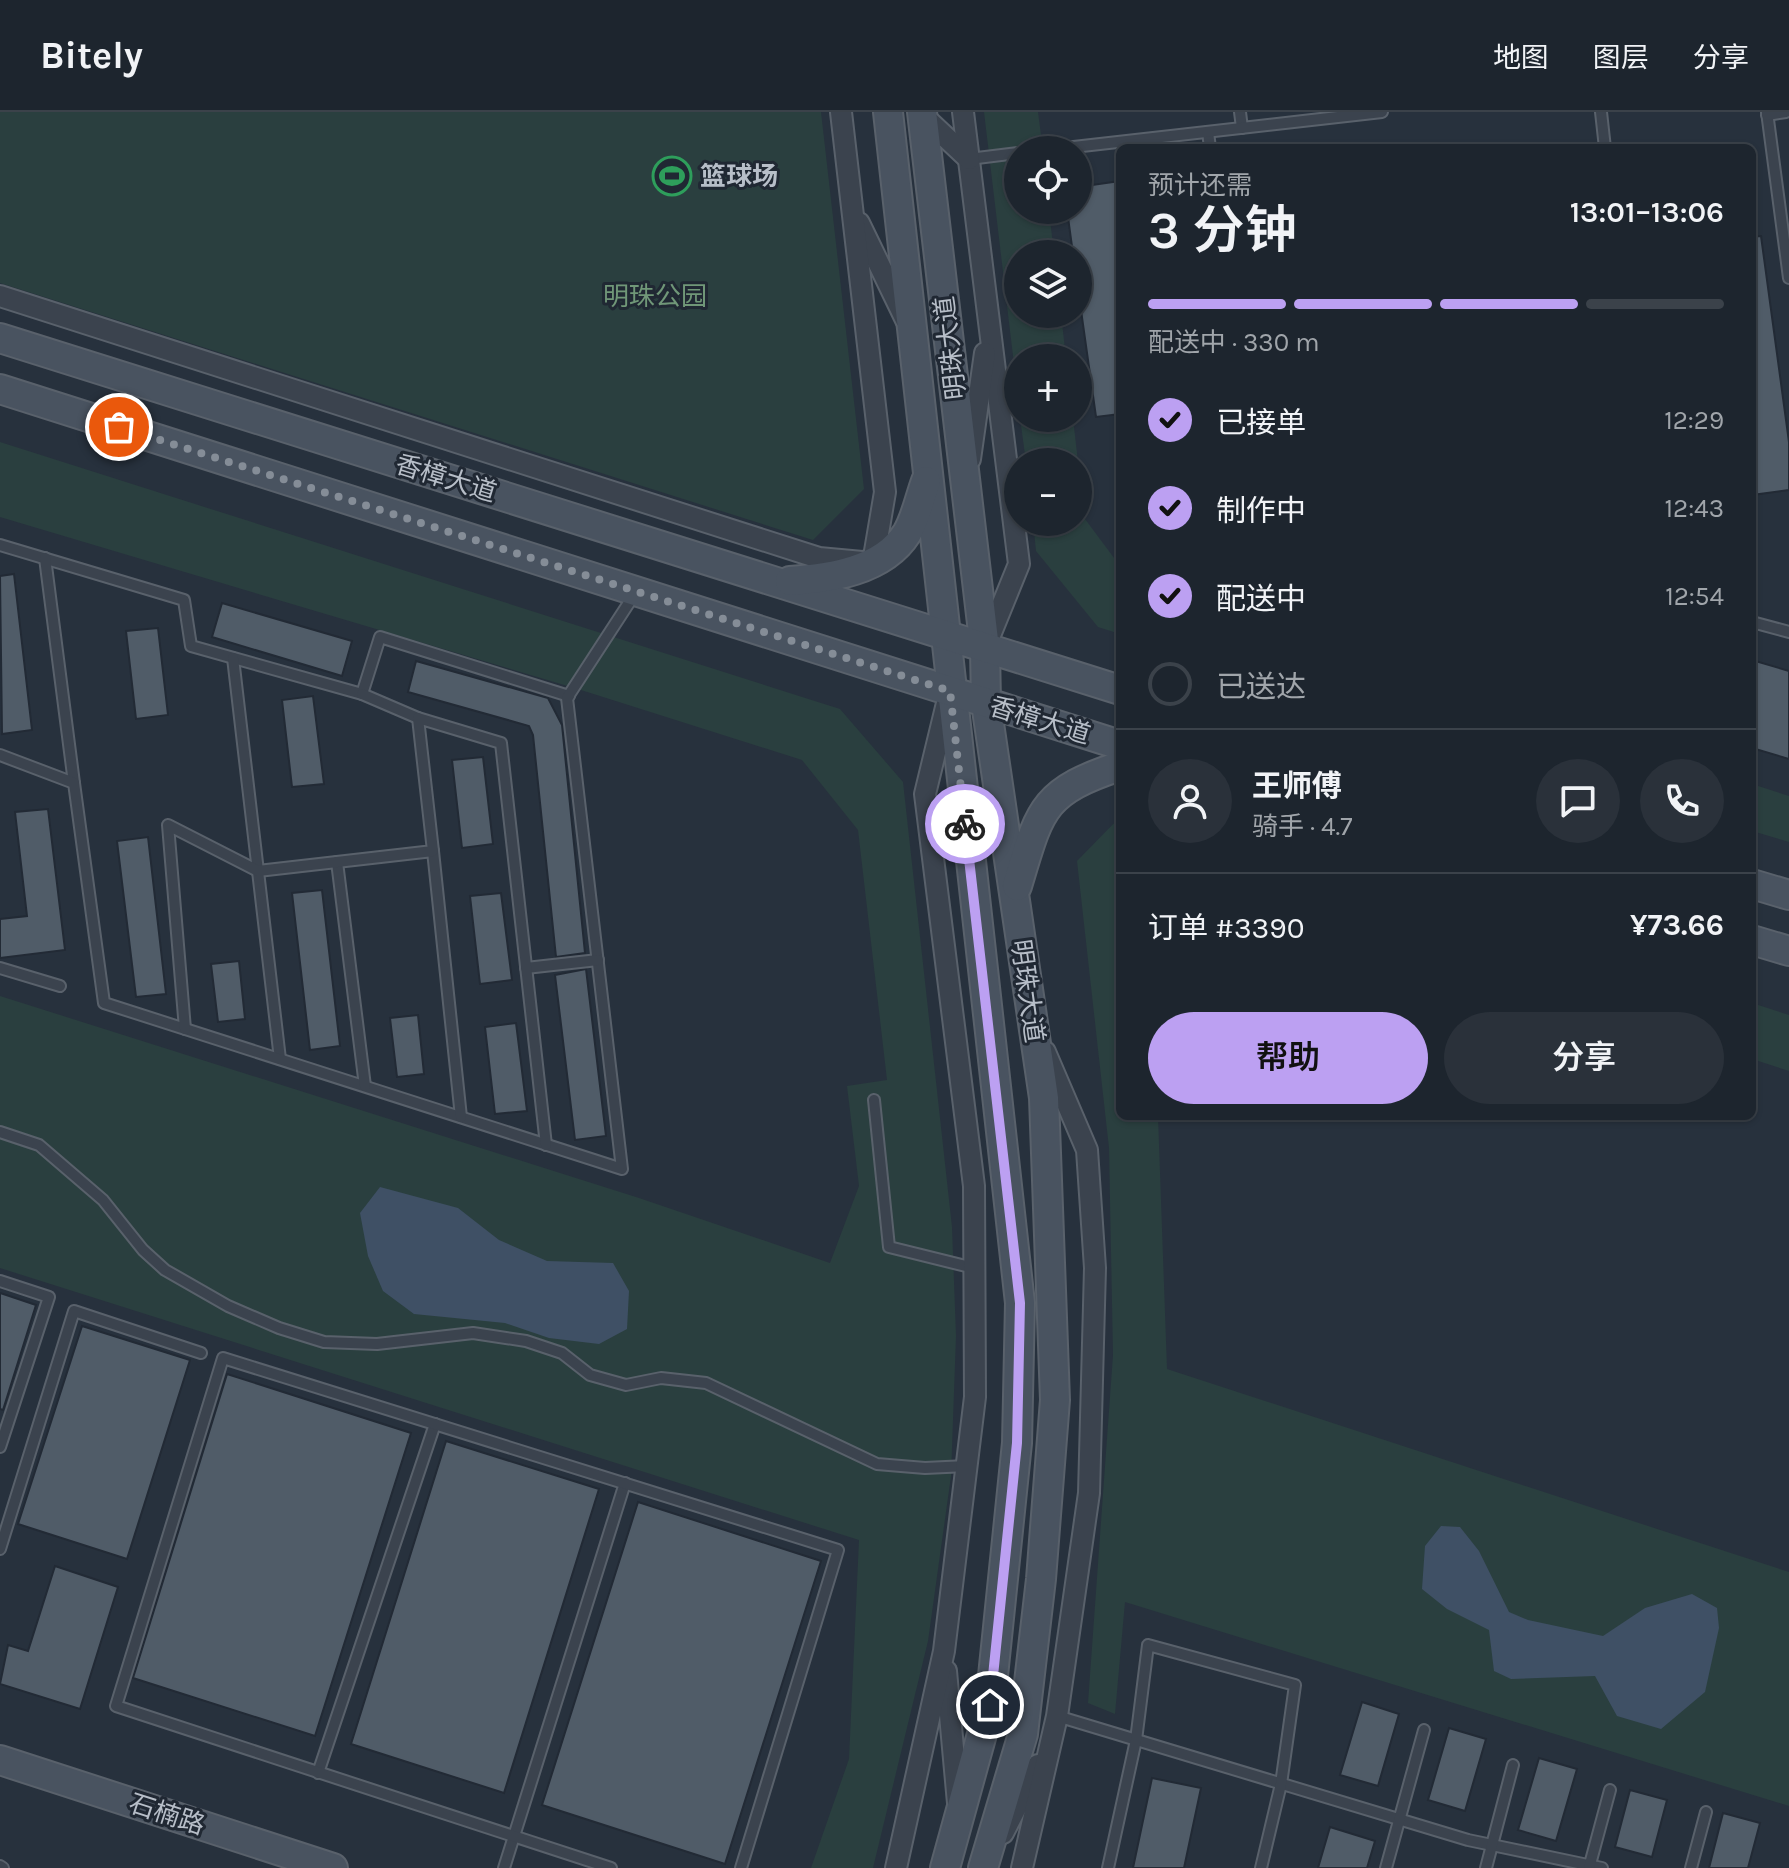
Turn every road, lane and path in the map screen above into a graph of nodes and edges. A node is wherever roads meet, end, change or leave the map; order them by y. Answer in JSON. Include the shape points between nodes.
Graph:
{"nodes":[{"id":1,"x":841,"y":112,"type":"edge"},
{"id":2,"x":888,"y":112,"type":"edge"},
{"id":3,"x":963,"y":112,"type":"edge"},
{"id":4,"x":1240,"y":112,"type":"edge"},
{"id":5,"x":1382,"y":112,"type":"edge"},
{"id":6,"x":1601,"y":112,"type":"edge"},
{"id":7,"x":1786,"y":112,"type":"edge"},
{"id":8,"x":1767,"y":113,"type":"edge"},
{"id":9,"x":922,"y":114,"type":"edge"},
{"id":10,"x":1242,"y":128,"type":"junction"},
{"id":11,"x":1208,"y":132,"type":"junction"},
{"id":12,"x":1210,"y":144,"type":"edge"},
{"id":13,"x":1605,"y":144,"type":"edge"},
{"id":14,"x":1092,"y":145,"type":"edge"},
{"id":15,"x":1004,"y":155,"type":"edge"},
{"id":16,"x":969,"y":159,"type":"junction"},
{"id":17,"x":852,"y":208,"type":"junction"},
{"id":18,"x":1789,"y":278,"type":"edge"},
{"id":19,"x":0,"y":296,"type":"edge"},
{"id":20,"x":989,"y":325,"type":"junction"},
{"id":21,"x":912,"y":332,"type":"junction"},
{"id":22,"x":0,"y":338,"type":"edge"},
{"id":23,"x":0,"y":389,"type":"edge"},
{"id":24,"x":928,"y":476,"type":"junction"},
{"id":25,"x":966,"y":487,"type":"junction"},
{"id":26,"x":0,"y":545,"type":"edge"},
{"id":27,"x":45,"y":558,"type":"junction"},
{"id":28,"x":873,"y":563,"type":"junction"},
{"id":29,"x":778,"y":582,"type":"junction"},
{"id":30,"x":637,"y":592,"type":"junction"},
{"id":31,"x":1756,"y":623,"type":"edge"},
{"id":32,"x":1789,"y":632,"type":"edge"},
{"id":33,"x":946,"y":636,"type":"junction"},
{"id":34,"x":985,"y":649,"type":"junction"},
{"id":35,"x":233,"y":658,"type":"junction"},
{"id":36,"x":1116,"y":689,"type":"edge"},
{"id":37,"x":950,"y":691,"type":"junction"},
{"id":38,"x":362,"y":694,"type":"junction"},
{"id":39,"x":569,"y":696,"type":"junction"},
{"id":40,"x":986,"y":703,"type":"junction"},
{"id":41,"x":418,"y":718,"type":"junction"},
{"id":42,"x":1116,"y":744,"type":"edge"},
{"id":43,"x":0,"y":755,"type":"edge"},
{"id":44,"x":1116,"y":767,"type":"edge"},
{"id":45,"x":74,"y":783,"type":"junction"},
{"id":46,"x":433,"y":851,"type":"junction"},
{"id":47,"x":337,"y":862,"type":"junction"},
{"id":48,"x":258,"y":871,"type":"junction"},
{"id":49,"x":1756,"y":885,"type":"edge"},
{"id":50,"x":1014,"y":894,"type":"junction"},
{"id":51,"x":1789,"y":895,"type":"edge"},
{"id":52,"x":1756,"y":941,"type":"edge"},
{"id":53,"x":1789,"y":951,"type":"edge"},
{"id":54,"x":598,"y":960,"type":"junction"},
{"id":55,"x":0,"y":968,"type":"edge"},
{"id":56,"x":526,"y":968,"type":"junction"},
{"id":57,"x":60,"y":986,"type":"dead end"},
{"id":58,"x":1033,"y":1025,"type":"junction"},
{"id":59,"x":185,"y":1029,"type":"junction"},
{"id":60,"x":280,"y":1059,"type":"junction"},
{"id":61,"x":365,"y":1086,"type":"junction"},
{"id":62,"x":874,"y":1100,"type":"dead end"},
{"id":63,"x":461,"y":1117,"type":"junction"},
{"id":64,"x":0,"y":1132,"type":"edge"},
{"id":65,"x":546,"y":1145,"type":"junction"},
{"id":66,"x":974,"y":1268,"type":"junction"},
{"id":67,"x":0,"y":1281,"type":"edge"},
{"id":68,"x":201,"y":1353,"type":"dead end"},
{"id":69,"x":435,"y":1424,"type":"junction"},
{"id":70,"x":0,"y":1447,"type":"edge"},
{"id":71,"x":967,"y":1466,"type":"junction"},
{"id":72,"x":625,"y":1483,"type":"junction"},
{"id":73,"x":0,"y":1549,"type":"edge"},
{"id":74,"x":944,"y":1651,"type":"junction"},
{"id":75,"x":1057,"y":1716,"type":"junction"},
{"id":76,"x":1424,"y":1730,"type":"dead end"},
{"id":77,"x":1136,"y":1740,"type":"junction"},
{"id":78,"x":1051,"y":1741,"type":"junction"},
{"id":79,"x":0,"y":1760,"type":"edge"},
{"id":80,"x":1513,"y":1765,"type":"dead end"},
{"id":81,"x":318,"y":1773,"type":"junction"},
{"id":82,"x":1281,"y":1784,"type":"junction"},
{"id":83,"x":1610,"y":1790,"type":"dead end"},
{"id":84,"x":1706,"y":1812,"type":"dead end"},
{"id":85,"x":960,"y":1815,"type":"junction"},
{"id":86,"x":1400,"y":1820,"type":"junction"},
{"id":87,"x":514,"y":1838,"type":"junction"},
{"id":88,"x":1492,"y":1845,"type":"junction"},
{"id":89,"x":1590,"y":1867,"type":"edge"},
{"id":90,"x":333,"y":1868,"type":"edge"},
{"id":91,"x":504,"y":1868,"type":"edge"},
{"id":92,"x":611,"y":1868,"type":"edge"},
{"id":93,"x":741,"y":1868,"type":"edge"},
{"id":94,"x":896,"y":1868,"type":"edge"},
{"id":95,"x":945,"y":1868,"type":"edge"},
{"id":96,"x":984,"y":1868,"type":"edge"},
{"id":97,"x":1022,"y":1868,"type":"edge"},
{"id":98,"x":1108,"y":1868,"type":"edge"},
{"id":99,"x":1261,"y":1868,"type":"edge"},
{"id":100,"x":1386,"y":1868,"type":"edge"},
{"id":101,"x":1486,"y":1868,"type":"edge"},
{"id":102,"x":1602,"y":1868,"type":"edge"},
{"id":103,"x":1691,"y":1868,"type":"edge"}],
"edges":[{"from":1,"to":17,"type":"street"},
{"from":2,"to":21,"type":"main road","name":"明珠大道"},
{"from":3,"to":16,"type":"street"},
{"from":4,"to":10,"type":"lane"},
{"from":5,"to":10,"type":"lane"},
{"from":6,"to":13,"type":"lane"},
{"from":7,"to":8,"type":"lane"},
{"from":8,"to":18,"type":"lane"},
{"from":9,"to":16,"type":"street"},
{"from":9,"to":25,"type":"main road","name":"明珠大道"},
{"from":10,"to":11,"type":"lane"},
{"from":11,"to":12,"type":"lane"},
{"from":11,"to":14,"type":"lane"},
{"from":15,"to":16,"type":"lane"},
{"from":16,"to":20,"type":"street"},
{"from":17,"to":21,"type":"street"},
{"from":17,"to":28,"type":"street","via":[[885,492]]},
{"from":19,"to":28,"type":"street","via":[[819,558]]},
{"from":20,"to":25,"type":"street"},
{"from":20,"to":34,"type":"street","via":[[1019,564]]},
{"from":21,"to":24,"type":"main road","name":"明珠大道"},
{"from":22,"to":29,"type":"main road","name":"香樟大道"},
{"from":23,"to":30,"type":"main road","name":"香樟大道"},
{"from":24,"to":28,"type":"main road","via":[[906,534]]},
{"from":24,"to":33,"type":"main road","name":"明珠大道"},
{"from":25,"to":34,"type":"main road","name":"明珠大道"},
{"from":26,"to":27,"type":"lane"},
{"from":27,"to":35,"type":"lane","via":[[184,600],[191,646]]},
{"from":27,"to":45,"type":"lane"},
{"from":28,"to":29,"type":"main road","via":[[830,578]]},
{"from":29,"to":33,"type":"main road","name":"香樟大道"},
{"from":30,"to":37,"type":"main road","name":"香樟大道"},
{"from":30,"to":39,"type":"lane"},
{"from":31,"to":32,"type":"lane"},
{"from":33,"to":34,"type":"main road","name":"香樟大道"},
{"from":33,"to":37,"type":"main road","name":"明珠大道"},
{"from":34,"to":36,"type":"main road","name":"香樟大道"},
{"from":34,"to":40,"type":"main road","name":"明珠大道"},
{"from":35,"to":38,"type":"lane"},
{"from":35,"to":48,"type":"lane"},
{"from":37,"to":40,"type":"main road","name":"香樟大道"},
{"from":37,"to":66,"type":"street","via":[[925,794],[974,1186]]},
{"from":37,"to":85,"type":"main road","name":"明珠大道","via":[[1020,1303],[1017,1443],[990,1705]]},
{"from":38,"to":39,"type":"lane","via":[[380,637]]},
{"from":38,"to":41,"type":"lane"},
{"from":39,"to":54,"type":"lane"},
{"from":40,"to":42,"type":"main road","name":"香樟大道"},
{"from":40,"to":50,"type":"main road","name":"明珠大道"},
{"from":41,"to":46,"type":"lane"},
{"from":41,"to":56,"type":"lane","via":[[501,743]]},
{"from":43,"to":45,"type":"lane"},
{"from":44,"to":50,"type":"main road","via":[[1074,781],[1038,817]]},
{"from":45,"to":59,"type":"lane","via":[[104,1003]]},
{"from":46,"to":47,"type":"lane"},
{"from":46,"to":63,"type":"lane"},
{"from":47,"to":48,"type":"lane"},
{"from":47,"to":61,"type":"lane"},
{"from":48,"to":59,"type":"lane","via":[[168,825]]},
{"from":48,"to":60,"type":"lane"},
{"from":49,"to":51,"type":"main road"},
{"from":50,"to":58,"type":"main road","name":"明珠大道"},
{"from":52,"to":53,"type":"main road"},
{"from":54,"to":56,"type":"lane"},
{"from":54,"to":65,"type":"lane","via":[[622,1169]]},
{"from":55,"to":57,"type":"lane"},
{"from":56,"to":65,"type":"lane"},
{"from":58,"to":75,"type":"street","via":[[1087,1150],[1095,1268],[1089,1493]]},
{"from":58,"to":96,"type":"main road","name":"明珠大道","via":[[1044,1098],[1055,1400],[1023,1734]]},
{"from":59,"to":60,"type":"lane"},
{"from":60,"to":61,"type":"lane"},
{"from":61,"to":63,"type":"lane"},
{"from":62,"to":66,"type":"lane","via":[[889,1247]]},
{"from":63,"to":65,"type":"lane"},
{"from":64,"to":71,"type":"lane","via":[[39,1145],[103,1200],[165,1270],[279,1328],[324,1342],[377,1344],[473,1333],[526,1341],[562,1353],[590,1375],[626,1385],[661,1378],[706,1383],[877,1464]]},
{"from":66,"to":71,"type":"street","via":[[975,1397]]},
{"from":67,"to":70,"type":"lane","via":[[49,1297]]},
{"from":68,"to":73,"type":"lane","via":[[74,1311]]},
{"from":69,"to":72,"type":"lane"},
{"from":69,"to":81,"type":"lane"},
{"from":69,"to":81,"type":"lane","via":[[223,1358],[116,1706]]},
{"from":71,"to":74,"type":"street"},
{"from":72,"to":87,"type":"lane"},
{"from":72,"to":93,"type":"lane","via":[[838,1550]]},
{"from":74,"to":85,"type":"street"},
{"from":74,"to":94,"type":"street"},
{"from":75,"to":77,"type":"lane"},
{"from":75,"to":78,"type":"street"},
{"from":76,"to":86,"type":"lane"},
{"from":77,"to":82,"type":"lane"},
{"from":77,"to":82,"type":"lane","via":[[1148,1645],[1295,1685]]},
{"from":77,"to":98,"type":"lane"},
{"from":78,"to":96,"type":"street"},
{"from":78,"to":97,"type":"street"},
{"from":79,"to":90,"type":"main road","name":"石楠路"},
{"from":80,"to":88,"type":"lane"},
{"from":81,"to":87,"type":"lane"},
{"from":82,"to":86,"type":"lane"},
{"from":82,"to":99,"type":"lane"},
{"from":83,"to":89,"type":"lane"},
{"from":84,"to":103,"type":"lane"},
{"from":85,"to":95,"type":"main road","name":"明珠大道"},
{"from":86,"to":88,"type":"lane"},
{"from":86,"to":100,"type":"lane"},
{"from":87,"to":91,"type":"lane"},
{"from":87,"to":92,"type":"lane"},
{"from":88,"to":89,"type":"lane"},
{"from":88,"to":101,"type":"lane"},
{"from":89,"to":102,"type":"lane"}]}
